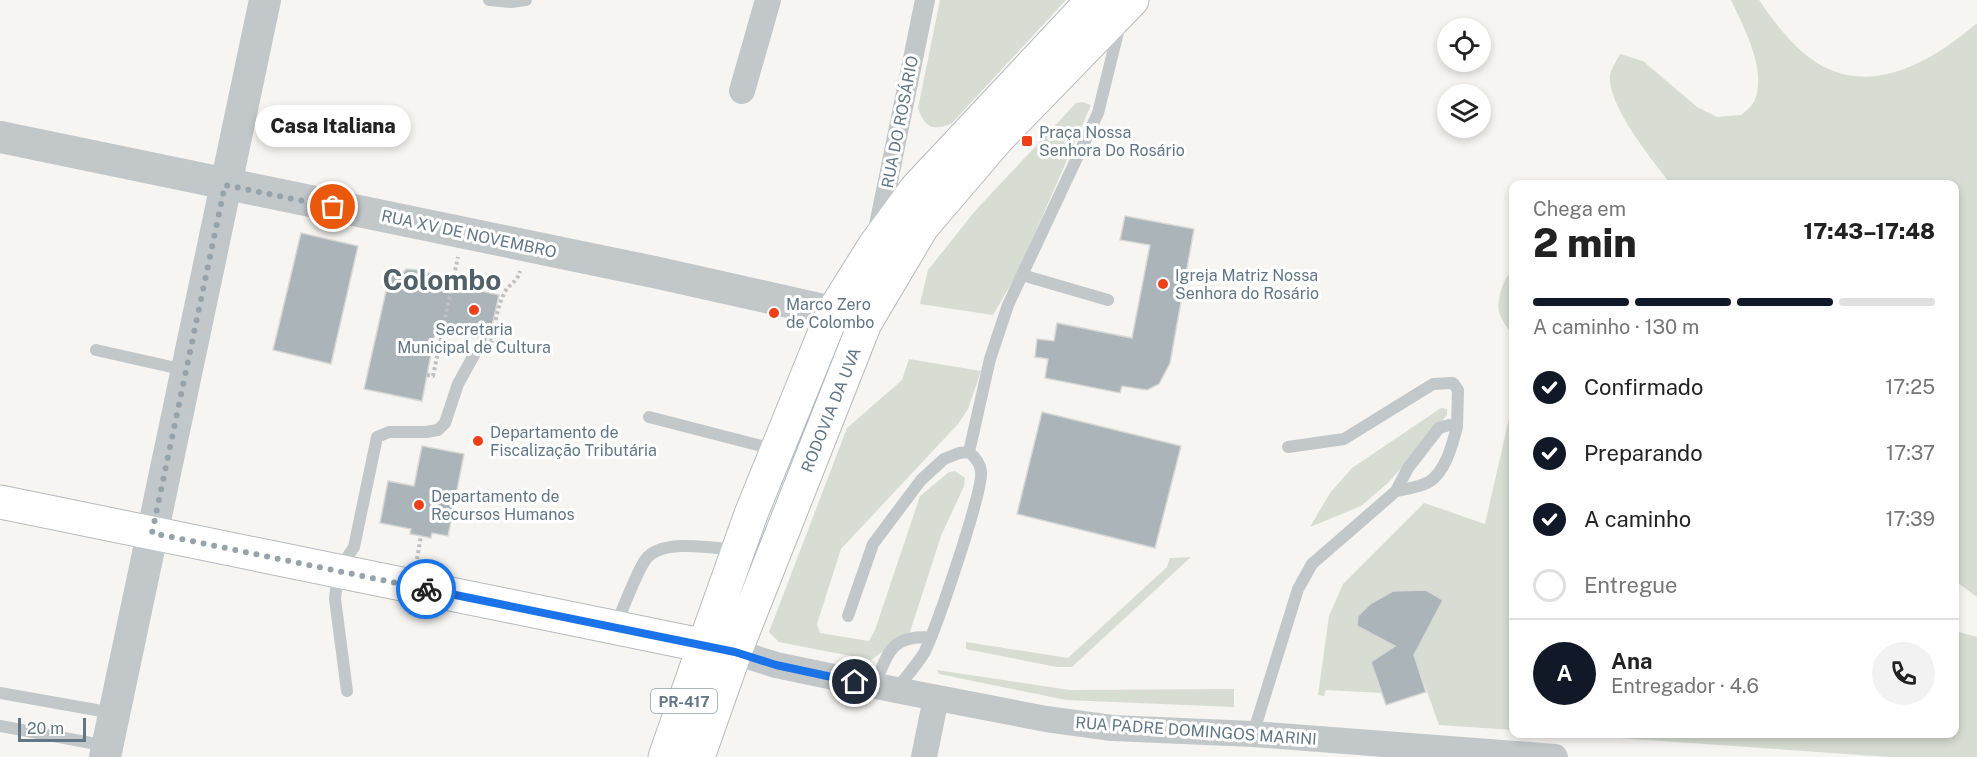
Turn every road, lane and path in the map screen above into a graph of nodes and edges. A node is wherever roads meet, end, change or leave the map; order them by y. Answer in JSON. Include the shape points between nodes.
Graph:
{"nodes":[{"id":1,"x":265,"y":0,"type":"edge"},
{"id":2,"x":489,"y":0,"type":"edge"},
{"id":3,"x":526,"y":0,"type":"edge"},
{"id":4,"x":768,"y":0,"type":"edge"},
{"id":5,"x":925,"y":0,"type":"edge"},
{"id":6,"x":1093,"y":0,"type":"edge"},
{"id":7,"x":1128,"y":4,"type":"edge"},
{"id":8,"x":742,"y":91,"type":"dead end"},
{"id":9,"x":0,"y":137,"type":"edge"},
{"id":10,"x":225,"y":185,"type":"junction"},
{"id":11,"x":462,"y":233,"type":"junction"},
{"id":12,"x":875,"y":245,"type":"junction"},
{"id":13,"x":525,"y":246,"type":"junction"},
{"id":14,"x":1022,"y":275,"type":"junction"},
{"id":15,"x":1108,"y":300,"type":"dead end"},
{"id":16,"x":833,"y":312,"type":"junction"},
{"id":17,"x":865,"y":323,"type":"junction"},
{"id":18,"x":437,"y":327,"type":"dead end"},
{"id":19,"x":443,"y":329,"type":"junction"},
{"id":20,"x":96,"y":350,"type":"dead end"},
{"id":21,"x":474,"y":354,"type":"dead end"},
{"id":22,"x":186,"y":370,"type":"junction"},
{"id":23,"x":428,"y":375,"type":"dead end"},
{"id":24,"x":650,"y":417,"type":"dead end"},
{"id":25,"x":1457,"y":426,"type":"junction"},
{"id":26,"x":1288,"y":447,"type":"dead end"},
{"id":27,"x":778,"y":451,"type":"junction"},
{"id":28,"x":969,"y":452,"type":"junction"},
{"id":29,"x":1396,"y":491,"type":"junction"},
{"id":30,"x":0,"y":502,"type":"edge"},
{"id":31,"x":152,"y":533,"type":"junction"},
{"id":32,"x":738,"y":550,"type":"junction"},
{"id":33,"x":338,"y":571,"type":"junction"},
{"id":34,"x":848,"y":616,"type":"dead end"},
{"id":35,"x":615,"y":628,"type":"junction"},
{"id":36,"x":930,"y":637,"type":"junction"},
{"id":37,"x":704,"y":646,"type":"junction"},
{"id":38,"x":735,"y":652,"type":"junction"},
{"id":39,"x":885,"y":688,"type":"junction"},
{"id":40,"x":347,"y":691,"type":"dead end"},
{"id":41,"x":0,"y":693,"type":"edge"},
{"id":42,"x":936,"y":698,"type":"junction"},
{"id":43,"x":114,"y":713,"type":"junction"},
{"id":44,"x":0,"y":726,"type":"edge"},
{"id":45,"x":1253,"y":734,"type":"junction"},
{"id":46,"x":106,"y":751,"type":"edge"},
{"id":47,"x":665,"y":757,"type":"edge"},
{"id":48,"x":698,"y":757,"type":"edge"},
{"id":49,"x":924,"y":757,"type":"edge"},
{"id":50,"x":1555,"y":757,"type":"edge"}],
"edges":[{"from":1,"to":10,"type":"street"},
{"from":2,"to":3,"type":"lane"},
{"from":4,"to":8,"type":"street"},
{"from":5,"to":12,"type":"street","name":"RUA DO ROSÁRIO"},
{"from":6,"to":12,"type":"main road","name":"RODOVIA DA UVA","number":"PR-417","via":[[916,189]]},
{"from":7,"to":14,"type":"lane","via":[[1098,112]]},
{"from":7,"to":17,"type":"main road","name":"RODOVIA DA UVA","number":"PR-417","via":[[998,138],[922,227]]},
{"from":9,"to":10,"type":"street","name":"RUA XV DE NOVEMBRO"},
{"from":10,"to":11,"type":"street","name":"RUA XV DE NOVEMBRO"},
{"from":10,"to":22,"type":"street"},
{"from":11,"to":13,"type":"street","name":"RUA XV DE NOVEMBRO"},
{"from":11,"to":19,"type":"path"},
{"from":12,"to":16,"type":"main road","name":"RODOVIA DA UVA","number":"PR-417"},
{"from":13,"to":16,"type":"street","name":"RUA XV DE NOVEMBRO"},
{"from":13,"to":19,"type":"path","via":[[518,279],[501,299],[492,340]]},
{"from":14,"to":15,"type":"lane"},
{"from":14,"to":28,"type":"lane","via":[[990,359]]},
{"from":16,"to":17,"type":"street","name":"RUA XV DE NOVEMBRO"},
{"from":16,"to":27,"type":"main road","name":"RODOVIA DA UVA","number":"PR-417"},
{"from":17,"to":38,"type":"main road","name":"RODOVIA DA UVA","number":"PR-417"},
{"from":18,"to":19,"type":"path"},
{"from":19,"to":23,"type":"path","via":[[433,376]]},
{"from":20,"to":22,"type":"lane"},
{"from":21,"to":33,"type":"lane","via":[[458,384],[445,423],[438,429],[389,432],[377,437],[354,547]]},
{"from":22,"to":31,"type":"street"},
{"from":24,"to":27,"type":"lane"},
{"from":25,"to":26,"type":"lane","via":[[1458,390],[1453,383],[1433,384],[1344,439]]},
{"from":25,"to":29,"type":"lane","via":[[1439,428],[1408,468]]},
{"from":25,"to":29,"type":"lane","via":[[1438,474],[1427,483]]},
{"from":27,"to":32,"type":"main road","name":"RODOVIA DA UVA","number":"PR-417"},
{"from":28,"to":34,"type":"lane","via":[[944,459],[928,473],[873,544]]},
{"from":28,"to":36,"type":"lane","via":[[982,473],[943,606]]},
{"from":29,"to":45,"type":"lane","via":[[1312,564],[1298,589]]},
{"from":30,"to":31,"type":"main road"},
{"from":31,"to":33,"type":"main road"},
{"from":31,"to":43,"type":"street"},
{"from":32,"to":35,"type":"lane","via":[[662,548],[647,558]]},
{"from":32,"to":37,"type":"main road","name":"RODOVIA DA UVA","number":"PR-417"},
{"from":33,"to":35,"type":"main road"},
{"from":33,"to":40,"type":"lane","via":[[335,599]]},
{"from":35,"to":37,"type":"main road"},
{"from":36,"to":39,"type":"lane","via":[[924,652]]},
{"from":36,"to":39,"type":"lane","via":[[911,637],[890,651]]},
{"from":37,"to":38,"type":"main road"},
{"from":37,"to":47,"type":"main road","name":"RODOVIA DA UVA","number":"PR-417"},
{"from":38,"to":39,"type":"street","name":"RUA PADRE DOMINGOS MARINI","via":[[776,665]]},
{"from":38,"to":48,"type":"main road","name":"RODOVIA DA UVA","number":"PR-417"},
{"from":39,"to":42,"type":"street","name":"RUA PADRE DOMINGOS MARINI"},
{"from":41,"to":43,"type":"lane"},
{"from":42,"to":45,"type":"street","name":"RUA PADRE DOMINGOS MARINI","via":[[1112,728]]},
{"from":42,"to":49,"type":"street"},
{"from":43,"to":46,"type":"street"},
{"from":44,"to":46,"type":"lane"},
{"from":45,"to":50,"type":"street","name":"RUA PADRE DOMINGOS MARINI"}]}
